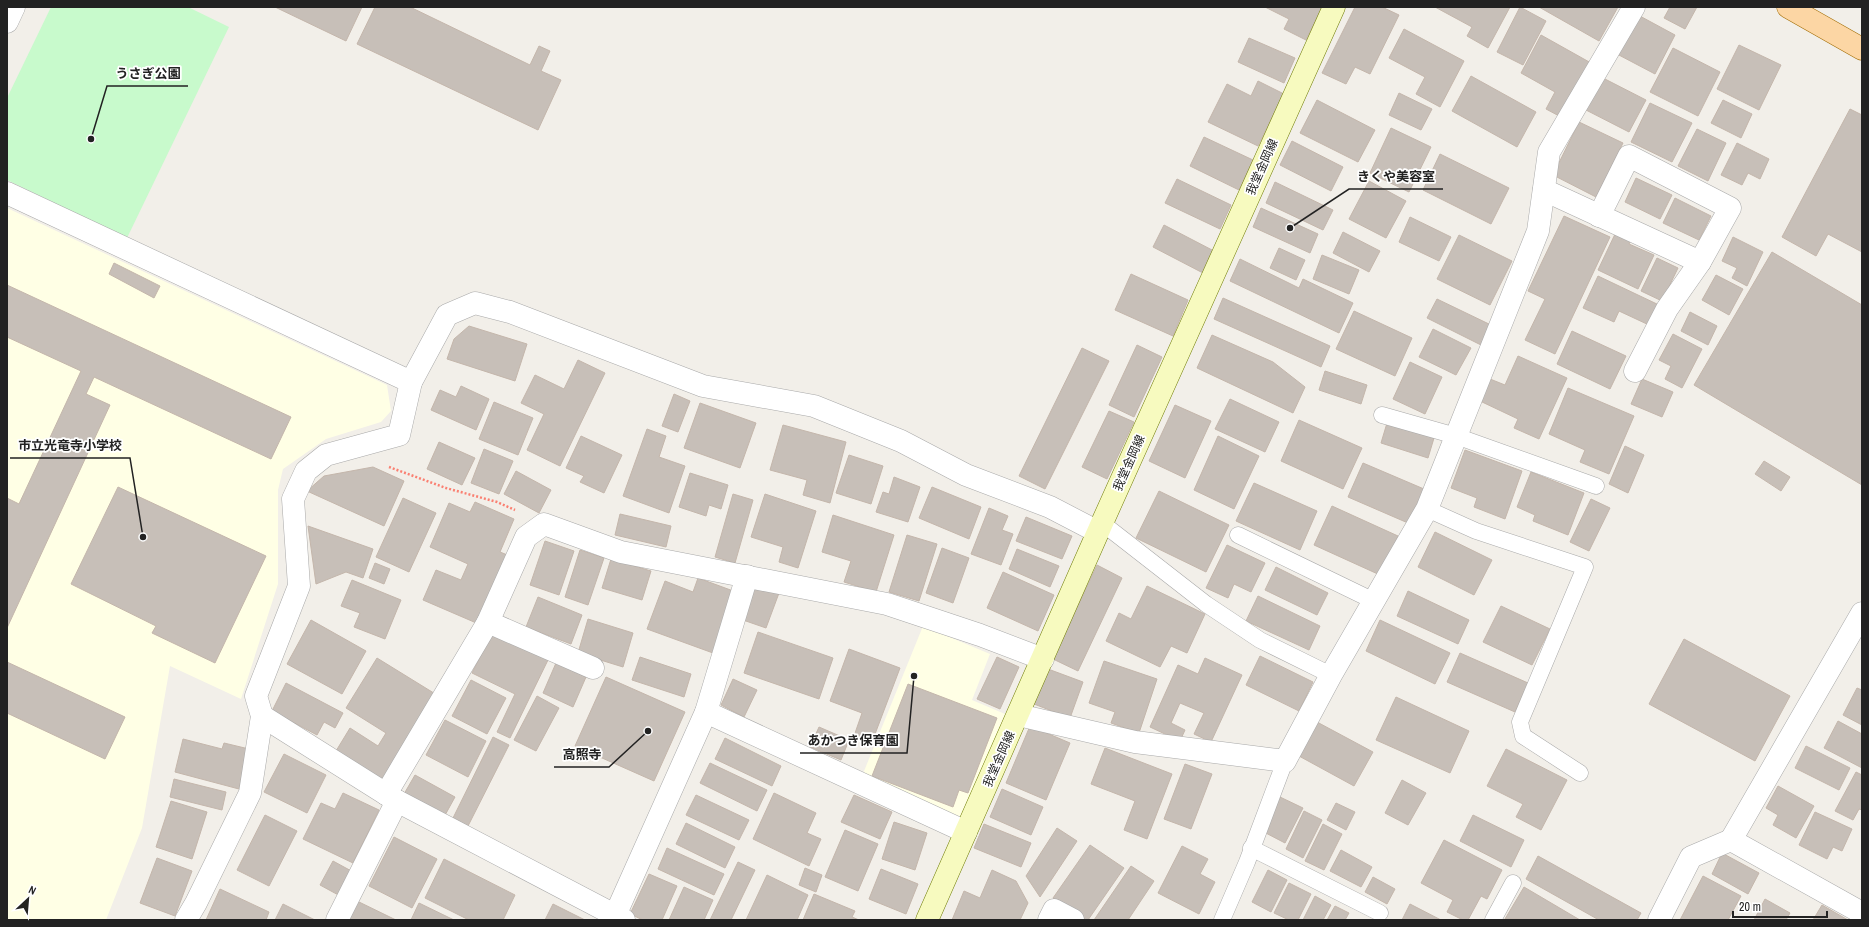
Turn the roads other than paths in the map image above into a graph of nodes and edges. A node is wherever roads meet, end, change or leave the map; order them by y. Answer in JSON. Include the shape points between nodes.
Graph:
{"nodes":[{"id":1,"x":14,"y":7,"type":"edge"},
{"id":2,"x":1334,"y":7,"type":"edge"},
{"id":3,"x":1634,"y":7,"type":"edge"},
{"id":4,"x":1788,"y":7,"type":"edge"},
{"id":5,"x":7,"y":22,"type":"edge"},
{"id":6,"x":1862,"y":49,"type":"edge"},
{"id":7,"x":1544,"y":190,"type":"junction"},
{"id":8,"x":7,"y":193,"type":"edge"},
{"id":9,"x":1599,"y":216,"type":"junction"},
{"id":10,"x":1700,"y":262,"type":"junction"},
{"id":11,"x":1635,"y":371,"type":"dead end"},
{"id":12,"x":411,"y":382,"type":"junction"},
{"id":13,"x":1382,"y":415,"type":"dead end"},
{"id":14,"x":1456,"y":436,"type":"junction"},
{"id":15,"x":1596,"y":486,"type":"dead end"},
{"id":16,"x":1427,"y":509,"type":"junction"},
{"id":17,"x":1100,"y":528,"type":"junction"},
{"id":18,"x":1238,"y":535,"type":"dead end"},
{"id":19,"x":747,"y":576,"type":"junction"},
{"id":20,"x":1374,"y":601,"type":"junction"},
{"id":21,"x":1862,"y":613,"type":"edge"},
{"id":22,"x":488,"y":622,"type":"junction"},
{"id":23,"x":1043,"y":659,"type":"junction"},
{"id":24,"x":593,"y":668,"type":"dead end"},
{"id":25,"x":1331,"y":675,"type":"junction"},
{"id":26,"x":706,"y":712,"type":"junction"},
{"id":27,"x":1018,"y":715,"type":"junction"},
{"id":28,"x":262,"y":716,"type":"junction"},
{"id":29,"x":1285,"y":761,"type":"junction"},
{"id":30,"x":1580,"y":773,"type":"dead end"},
{"id":31,"x":391,"y":798,"type":"junction"},
{"id":32,"x":966,"y":832,"type":"junction"},
{"id":33,"x":1731,"y":840,"type":"junction"},
{"id":34,"x":1251,"y":848,"type":"junction"},
{"id":35,"x":1513,"y":883,"type":"dead end"},
{"id":36,"x":1380,"y":913,"type":"dead end"},
{"id":37,"x":1862,"y":913,"type":"edge"},
{"id":38,"x":617,"y":918,"type":"edge"},
{"id":39,"x":186,"y":920,"type":"edge"},
{"id":40,"x":337,"y":920,"type":"edge"},
{"id":41,"x":927,"y":920,"type":"edge"},
{"id":42,"x":1049,"y":920,"type":"edge"},
{"id":43,"x":1073,"y":920,"type":"edge"},
{"id":44,"x":1222,"y":920,"type":"edge"},
{"id":45,"x":1493,"y":920,"type":"edge"},
{"id":46,"x":1658,"y":920,"type":"edge"}],
"edges":[{"from":1,"to":5,"type":"street"},
{"from":2,"to":17,"type":"main road","name":"我堂金岡線"},
{"from":3,"to":7,"type":"street","via":[[1549,152]]},
{"from":4,"to":6,"type":"main road"},
{"from":7,"to":9,"type":"street"},
{"from":7,"to":14,"type":"street","via":[[1538,231]]},
{"from":8,"to":12,"type":"street"},
{"from":9,"to":10,"type":"street"},
{"from":9,"to":10,"type":"street","via":[[1629,156],[1730,208]]},
{"from":10,"to":11,"type":"street","via":[[1667,309]]},
{"from":12,"to":17,"type":"street","via":[[447,315],[475,303],[510,312],[703,386],[814,406],[901,441],[966,475]]},
{"from":12,"to":28,"type":"street","via":[[399,435],[326,455],[306,471],[296,492],[293,499],[299,586],[256,696]]},
{"from":13,"to":14,"type":"lane"},
{"from":14,"to":15,"type":"lane"},
{"from":14,"to":16,"type":"street"},
{"from":16,"to":20,"type":"street"},
{"from":16,"to":30,"type":"lane","via":[[1476,531],[1585,567],[1520,722],[1524,736]]},
{"from":17,"to":23,"type":"main road","name":"我堂金岡線"},
{"from":17,"to":25,"type":"lane","via":[[1260,640]]},
{"from":18,"to":20,"type":"lane"},
{"from":19,"to":22,"type":"street","via":[[621,552],[544,524],[526,537]]},
{"from":19,"to":23,"type":"street","via":[[887,604]]},
{"from":19,"to":26,"type":"street"},
{"from":20,"to":25,"type":"street"},
{"from":21,"to":33,"type":"street"},
{"from":22,"to":24,"type":"street"},
{"from":22,"to":31,"type":"street"},
{"from":23,"to":27,"type":"main road","name":"我堂金岡線"},
{"from":25,"to":29,"type":"street"},
{"from":26,"to":32,"type":"street"},
{"from":26,"to":38,"type":"street"},
{"from":27,"to":29,"type":"street","via":[[1134,742]]},
{"from":27,"to":32,"type":"main road","name":"我堂金岡線"},
{"from":28,"to":31,"type":"street"},
{"from":28,"to":39,"type":"street","via":[[250,793]]},
{"from":29,"to":34,"type":"lane"},
{"from":31,"to":38,"type":"street"},
{"from":31,"to":40,"type":"street"},
{"from":32,"to":41,"type":"main road","name":"我堂金岡線"},
{"from":33,"to":37,"type":"street"},
{"from":33,"to":46,"type":"street","via":[[1690,857]]},
{"from":34,"to":36,"type":"lane"},
{"from":34,"to":44,"type":"lane"},
{"from":35,"to":45,"type":"lane"},
{"from":42,"to":43,"type":"street","via":[[1054,910]]}]}
